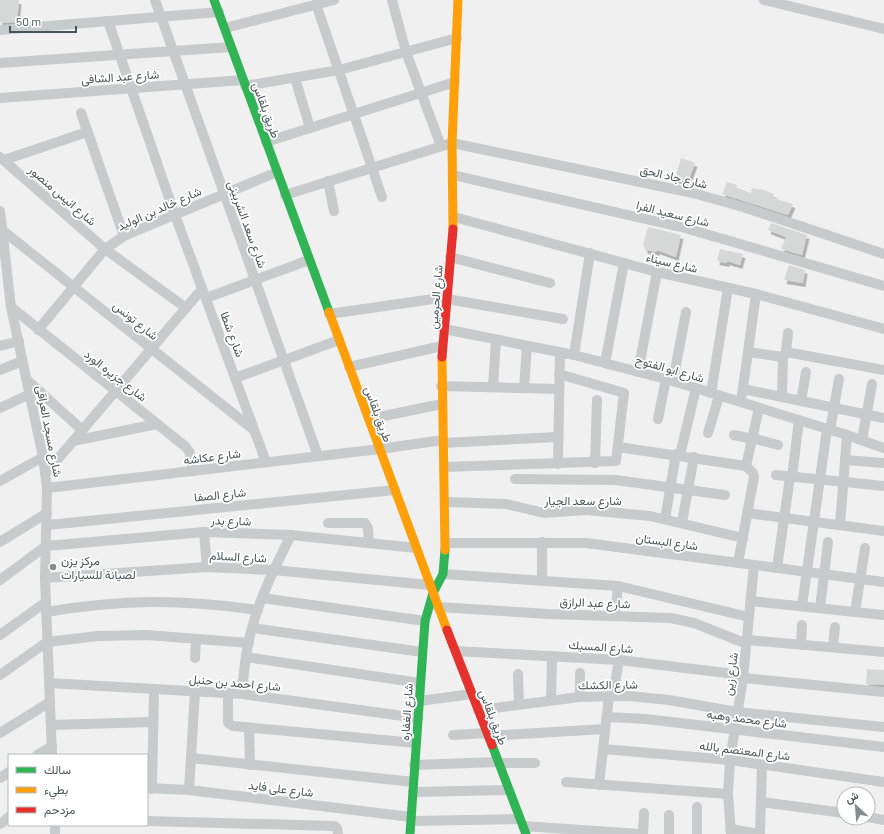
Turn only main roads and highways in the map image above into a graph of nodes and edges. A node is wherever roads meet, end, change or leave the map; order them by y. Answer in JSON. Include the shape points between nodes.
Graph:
{"nodes":[{"id":1,"x":214,"y":0,"type":"edge"},
{"id":2,"x":458,"y":0,"type":"edge"},
{"id":3,"x":431,"y":589,"type":"junction"},
{"id":4,"x":523,"y":826,"type":"edge"},
{"id":5,"x":410,"y":834,"type":"edge"}],
"edges":[{"from":1,"to":3,"type":"main road","name":"طريق بلقاس"},
{"from":2,"to":3,"type":"main road","name":"شارع الحرمين","via":[[452,143],[454,216],[442,346],[441,386],[446,543],[443,574]]},
{"from":3,"to":4,"type":"main road","name":"طريق بلقاس"},
{"from":3,"to":5,"type":"main road","name":"شارع الغفاره","via":[[422,652]]}]}
